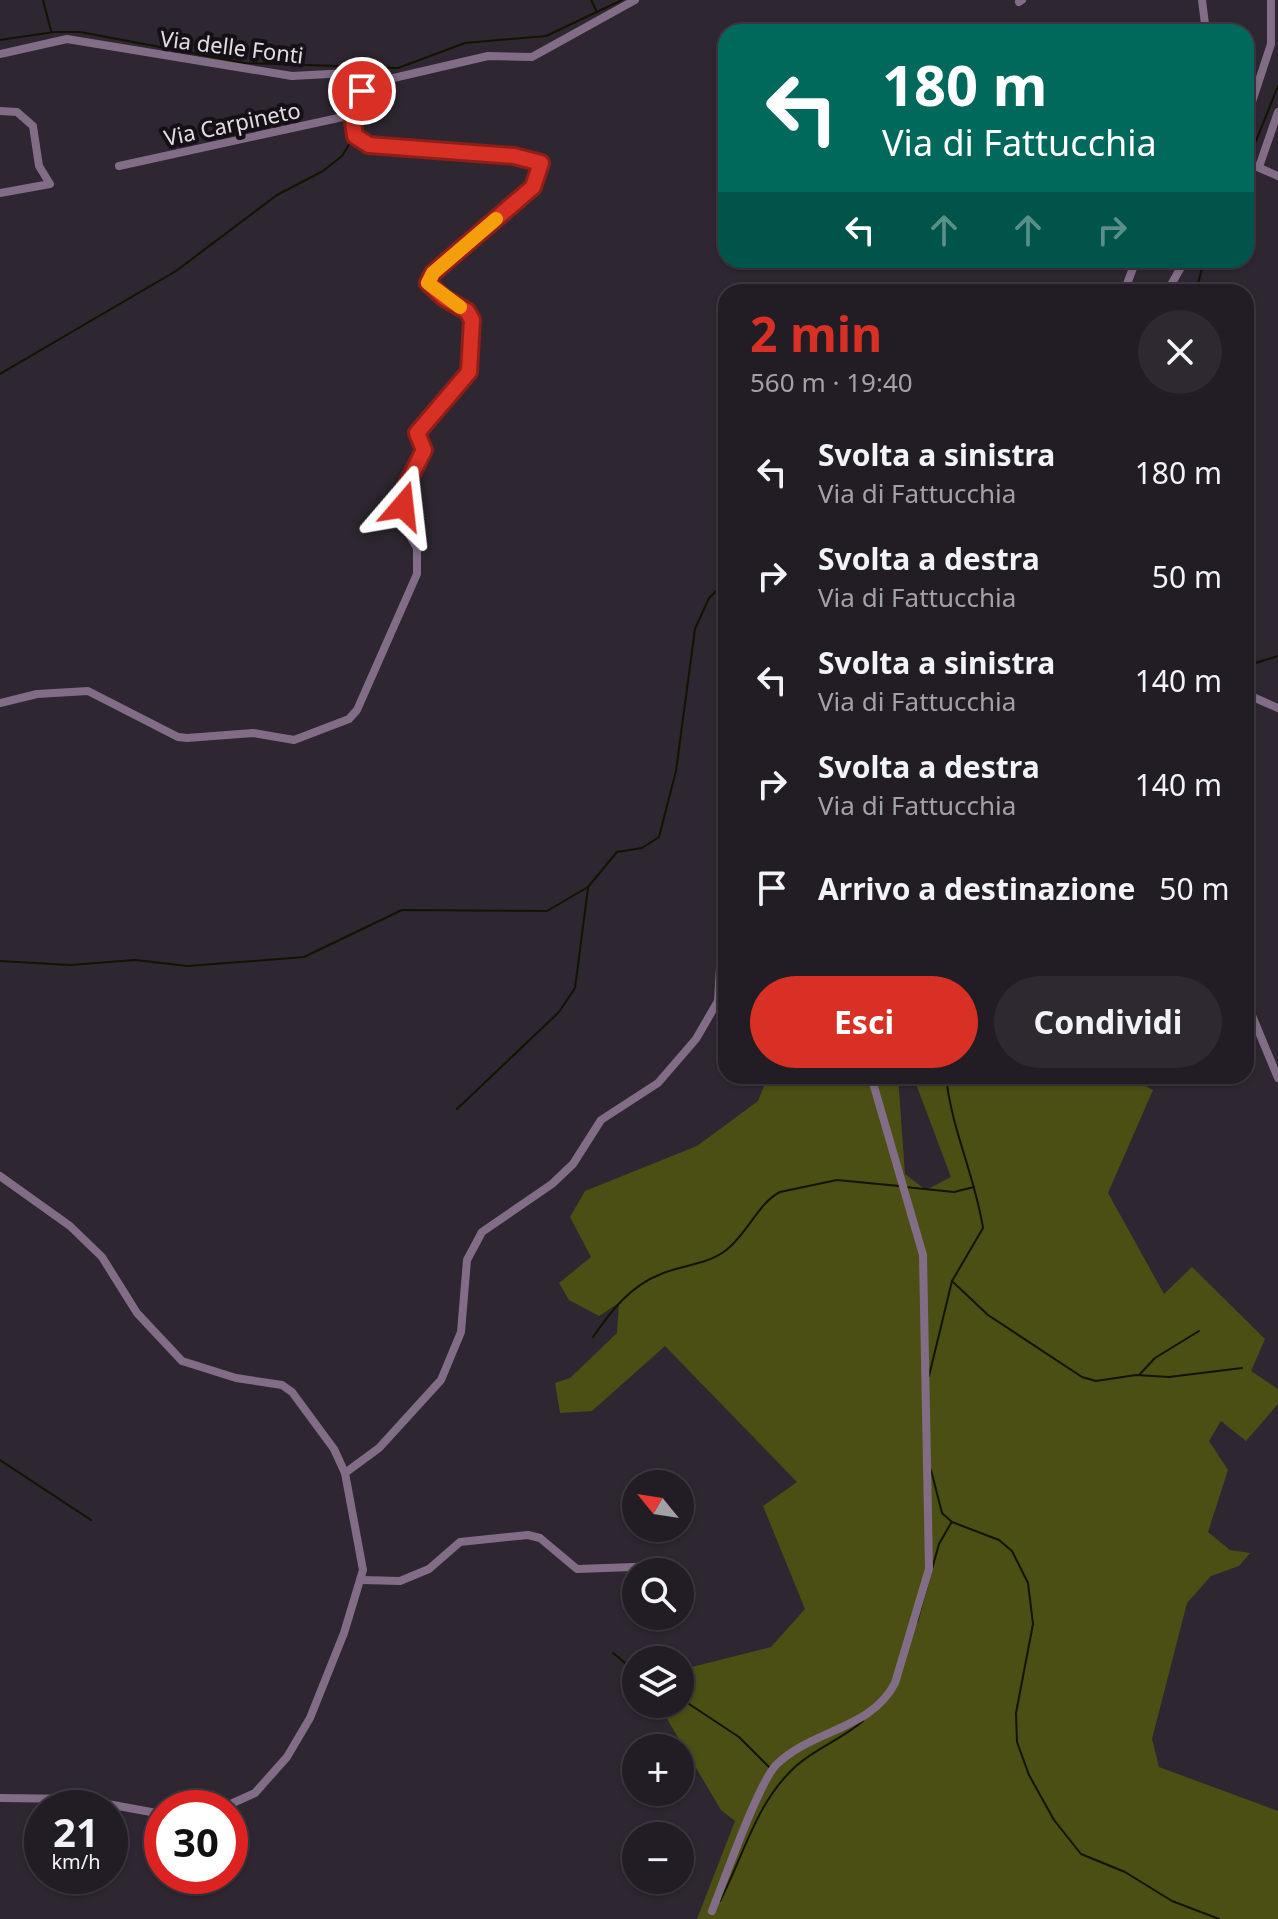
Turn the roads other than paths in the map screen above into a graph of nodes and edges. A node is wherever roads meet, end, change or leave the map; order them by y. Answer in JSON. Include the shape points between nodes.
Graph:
{"nodes":[{"id":1,"x":635,"y":0,"type":"edge"},
{"id":2,"x":1202,"y":0,"type":"edge"},
{"id":3,"x":1271,"y":0,"type":"edge"},
{"id":4,"x":1205,"y":24,"type":"edge"},
{"id":5,"x":0,"y":54,"type":"edge"},
{"id":6,"x":386,"y":78,"type":"junction"},
{"id":7,"x":1254,"y":96,"type":"edge"},
{"id":8,"x":0,"y":111,"type":"edge"},
{"id":9,"x":1278,"y":112,"type":"edge"},
{"id":10,"x":352,"y":115,"type":"junction"},
{"id":11,"x":1254,"y":163,"type":"edge"},
{"id":12,"x":1254,"y":165,"type":"edge"},
{"id":13,"x":119,"y":166,"type":"dead end"},
{"id":14,"x":1278,"y":176,"type":"edge"},
{"id":15,"x":0,"y":193,"type":"edge"},
{"id":16,"x":1254,"y":698,"type":"edge"},
{"id":17,"x":0,"y":703,"type":"edge"},
{"id":18,"x":1278,"y":708,"type":"edge"},
{"id":19,"x":718,"y":1001,"type":"edge"},
{"id":20,"x":1254,"y":1020,"type":"edge"},
{"id":21,"x":1278,"y":1078,"type":"edge"},
{"id":22,"x":873,"y":1084,"type":"edge"},
{"id":23,"x":0,"y":1176,"type":"edge"},
{"id":24,"x":345,"y":1473,"type":"junction"},
{"id":25,"x":622,"y":1567,"type":"edge"},
{"id":26,"x":362,"y":1580,"type":"junction"},
{"id":27,"x":248,"y":1796,"type":"edge"},
{"id":28,"x":0,"y":1798,"type":"edge"},
{"id":29,"x":144,"y":1811,"type":"edge"},
{"id":30,"x":712,"y":1911,"type":"dead end"}],
"edges":[{"from":1,"to":6,"type":"street","name":"Via delle Fonti","via":[[532,57],[488,56]]},
{"from":2,"to":4,"type":"street"},
{"from":3,"to":7,"type":"street","via":[[1271,44]]},
{"from":5,"to":6,"type":"street","name":"Via delle Fonti","via":[[67,39],[292,76],[366,72]]},
{"from":6,"to":10,"type":"street","via":[[362,91]]},
{"from":8,"to":15,"type":"street","via":[[17,112],[33,126],[39,166],[50,184]]},
{"from":9,"to":11,"type":"street"},
{"from":10,"to":13,"type":"street","name":"Via Carpineto"},
{"from":10,"to":17,"type":"street","via":[[355,136],[369,145],[514,156],[541,163],[533,187],[433,273],[428,283],[472,320],[469,372],[417,433],[424,450],[404,490],[402,522],[417,548],[417,574],[357,710],[349,719],[294,740],[253,733],[187,738],[88,691]]},
{"from":12,"to":14,"type":"street"},
{"from":16,"to":18,"type":"street"},
{"from":19,"to":24,"type":"street","via":[[696,1039],[658,1083],[601,1120],[573,1164],[552,1184],[482,1232],[467,1260],[466,1310],[446,1372],[379,1448]]},
{"from":20,"to":21,"type":"street"},
{"from":22,"to":30,"type":"street","via":[[923,1255],[929,1569],[887,1699],[775,1766]]},
{"from":23,"to":24,"type":"street","via":[[70,1226],[102,1257],[137,1313],[182,1361],[282,1385],[292,1392]]},
{"from":24,"to":26,"type":"street"},
{"from":25,"to":26,"type":"street","via":[[577,1569],[540,1538],[528,1535],[460,1542],[429,1569],[400,1581]]},
{"from":26,"to":27,"type":"street","via":[[310,1718],[287,1757]]},
{"from":28,"to":29,"type":"street","via":[[80,1799]]}]}
